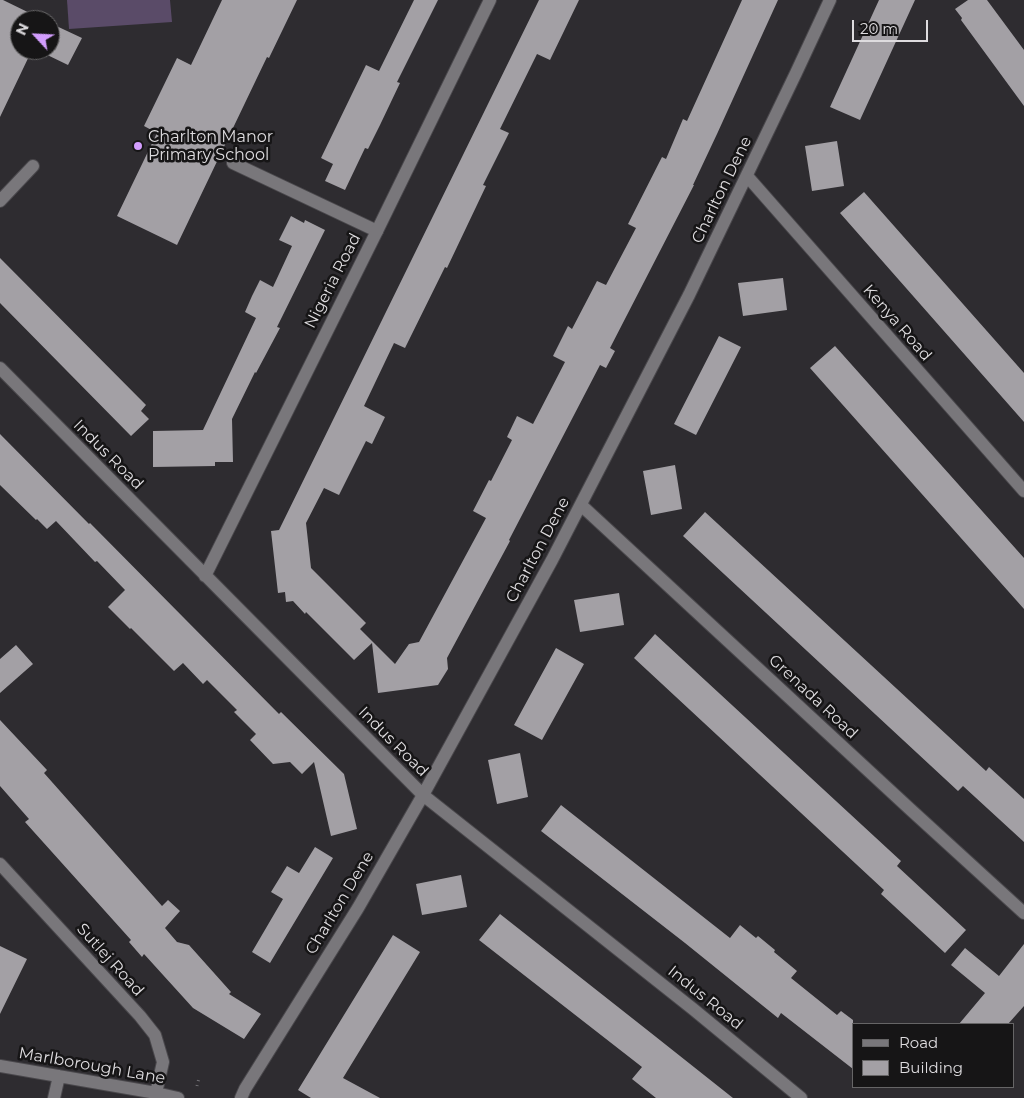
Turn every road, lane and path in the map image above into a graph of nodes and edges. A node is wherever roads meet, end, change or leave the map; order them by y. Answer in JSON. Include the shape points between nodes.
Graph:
{"nodes":[{"id":1,"x":490,"y":0,"type":"edge"},
{"id":2,"x":830,"y":0,"type":"edge"},
{"id":3,"x":234,"y":163,"type":"dead end"},
{"id":4,"x":33,"y":166,"type":"dead end"},
{"id":5,"x":747,"y":176,"type":"junction"},
{"id":6,"x":0,"y":201,"type":"edge"},
{"id":7,"x":377,"y":231,"type":"junction"},
{"id":8,"x":0,"y":368,"type":"edge"},
{"id":9,"x":1024,"y":491,"type":"edge"},
{"id":10,"x":581,"y":505,"type":"junction"},
{"id":11,"x":205,"y":576,"type":"junction"},
{"id":12,"x":423,"y":795,"type":"junction"},
{"id":13,"x":0,"y":864,"type":"edge"},
{"id":14,"x":1024,"y":913,"type":"edge"},
{"id":15,"x":0,"y":1066,"type":"edge"},
{"id":16,"x":59,"y":1076,"type":"junction"},
{"id":17,"x":199,"y":1078,"type":"dead end"},
{"id":18,"x":197,"y":1086,"type":"dead end"},
{"id":19,"x":156,"y":1093,"type":"junction"},
{"id":20,"x":54,"y":1098,"type":"edge"},
{"id":21,"x":178,"y":1098,"type":"edge"},
{"id":22,"x":241,"y":1098,"type":"edge"},
{"id":23,"x":801,"y":1098,"type":"edge"}],
"edges":[{"from":1,"to":7,"type":"street","name":"Nigeria Road"},
{"from":2,"to":5,"type":"street","name":"Charlton Dene"},
{"from":3,"to":7,"type":"street"},
{"from":4,"to":6,"type":"street"},
{"from":5,"to":9,"type":"street","name":"Kenya Road"},
{"from":5,"to":10,"type":"street","name":"Charlton Dene"},
{"from":7,"to":11,"type":"street","name":"Nigeria Road"},
{"from":8,"to":11,"type":"street","name":"Indus Road"},
{"from":10,"to":12,"type":"street","name":"Charlton Dene"},
{"from":10,"to":14,"type":"street","name":"Grenada Road"},
{"from":11,"to":12,"type":"street","name":"Indus Road"},
{"from":12,"to":22,"type":"street","name":"Charlton Dene"},
{"from":12,"to":23,"type":"street","name":"Indus Road"},
{"from":13,"to":19,"type":"street","name":"Sutlej Road","via":[[155,1035],[163,1062]]},
{"from":15,"to":16,"type":"street","name":"Marlborough Lane"},
{"from":16,"to":19,"type":"street","name":"Marlborough Lane"},
{"from":16,"to":20,"type":"street"},
{"from":17,"to":18,"type":"path"},
{"from":19,"to":21,"type":"street","name":"Marlborough Lane"}]}
